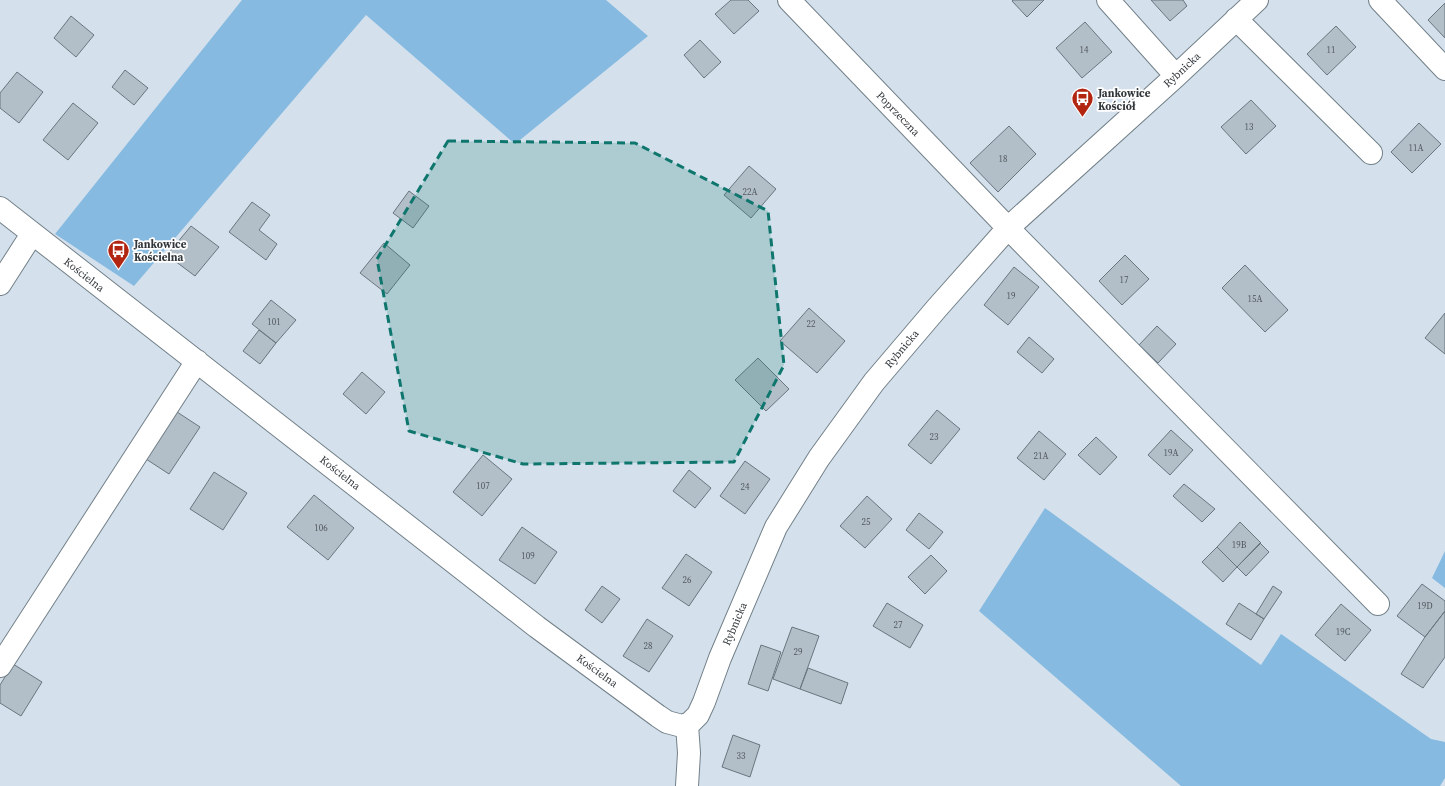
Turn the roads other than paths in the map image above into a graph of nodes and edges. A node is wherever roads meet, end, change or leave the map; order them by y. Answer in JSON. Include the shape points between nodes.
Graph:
{"nodes":[{"id":1,"x":789,"y":0,"type":"edge"},
{"id":2,"x":1108,"y":0,"type":"edge"},
{"id":3,"x":1257,"y":0,"type":"edge"},
{"id":4,"x":1380,"y":0,"type":"edge"},
{"id":5,"x":1236,"y":19,"type":"junction"},
{"id":6,"x":1445,"y":69,"type":"edge"},
{"id":7,"x":1176,"y":76,"type":"junction"},
{"id":8,"x":1371,"y":153,"type":"dead end"},
{"id":9,"x":0,"y":208,"type":"edge"},
{"id":10,"x":1008,"y":228,"type":"junction"},
{"id":11,"x":32,"y":234,"type":"junction"},
{"id":12,"x":0,"y":284,"type":"edge"},
{"id":13,"x":197,"y":361,"type":"junction"},
{"id":14,"x":1378,"y":604,"type":"dead end"},
{"id":15,"x":0,"y":666,"type":"edge"},
{"id":16,"x":686,"y":725,"type":"junction"},
{"id":17,"x":687,"y":786,"type":"edge"}],
"edges":[{"from":1,"to":10,"type":"street","name":"Poprzeczna"},
{"from":2,"to":7,"type":"street"},
{"from":3,"to":5,"type":"street","name":"Rybnicka"},
{"from":4,"to":6,"type":"street"},
{"from":5,"to":7,"type":"street","name":"Rybnicka"},
{"from":5,"to":8,"type":"street"},
{"from":7,"to":10,"type":"street","name":"Rybnicka"},
{"from":9,"to":11,"type":"street","name":"Kościelna"},
{"from":10,"to":14,"type":"street","name":"Poprzeczna"},
{"from":10,"to":16,"type":"street","name":"Rybnicka","via":[[874,382],[819,458],[776,527],[701,709],[695,720]]},
{"from":11,"to":12,"type":"street"},
{"from":11,"to":13,"type":"street","name":"Kościelna"},
{"from":13,"to":15,"type":"street"},
{"from":13,"to":16,"type":"street","name":"Kościelna","via":[[537,627],[667,722]]},
{"from":16,"to":17,"type":"street","via":[[689,753]]}]}
